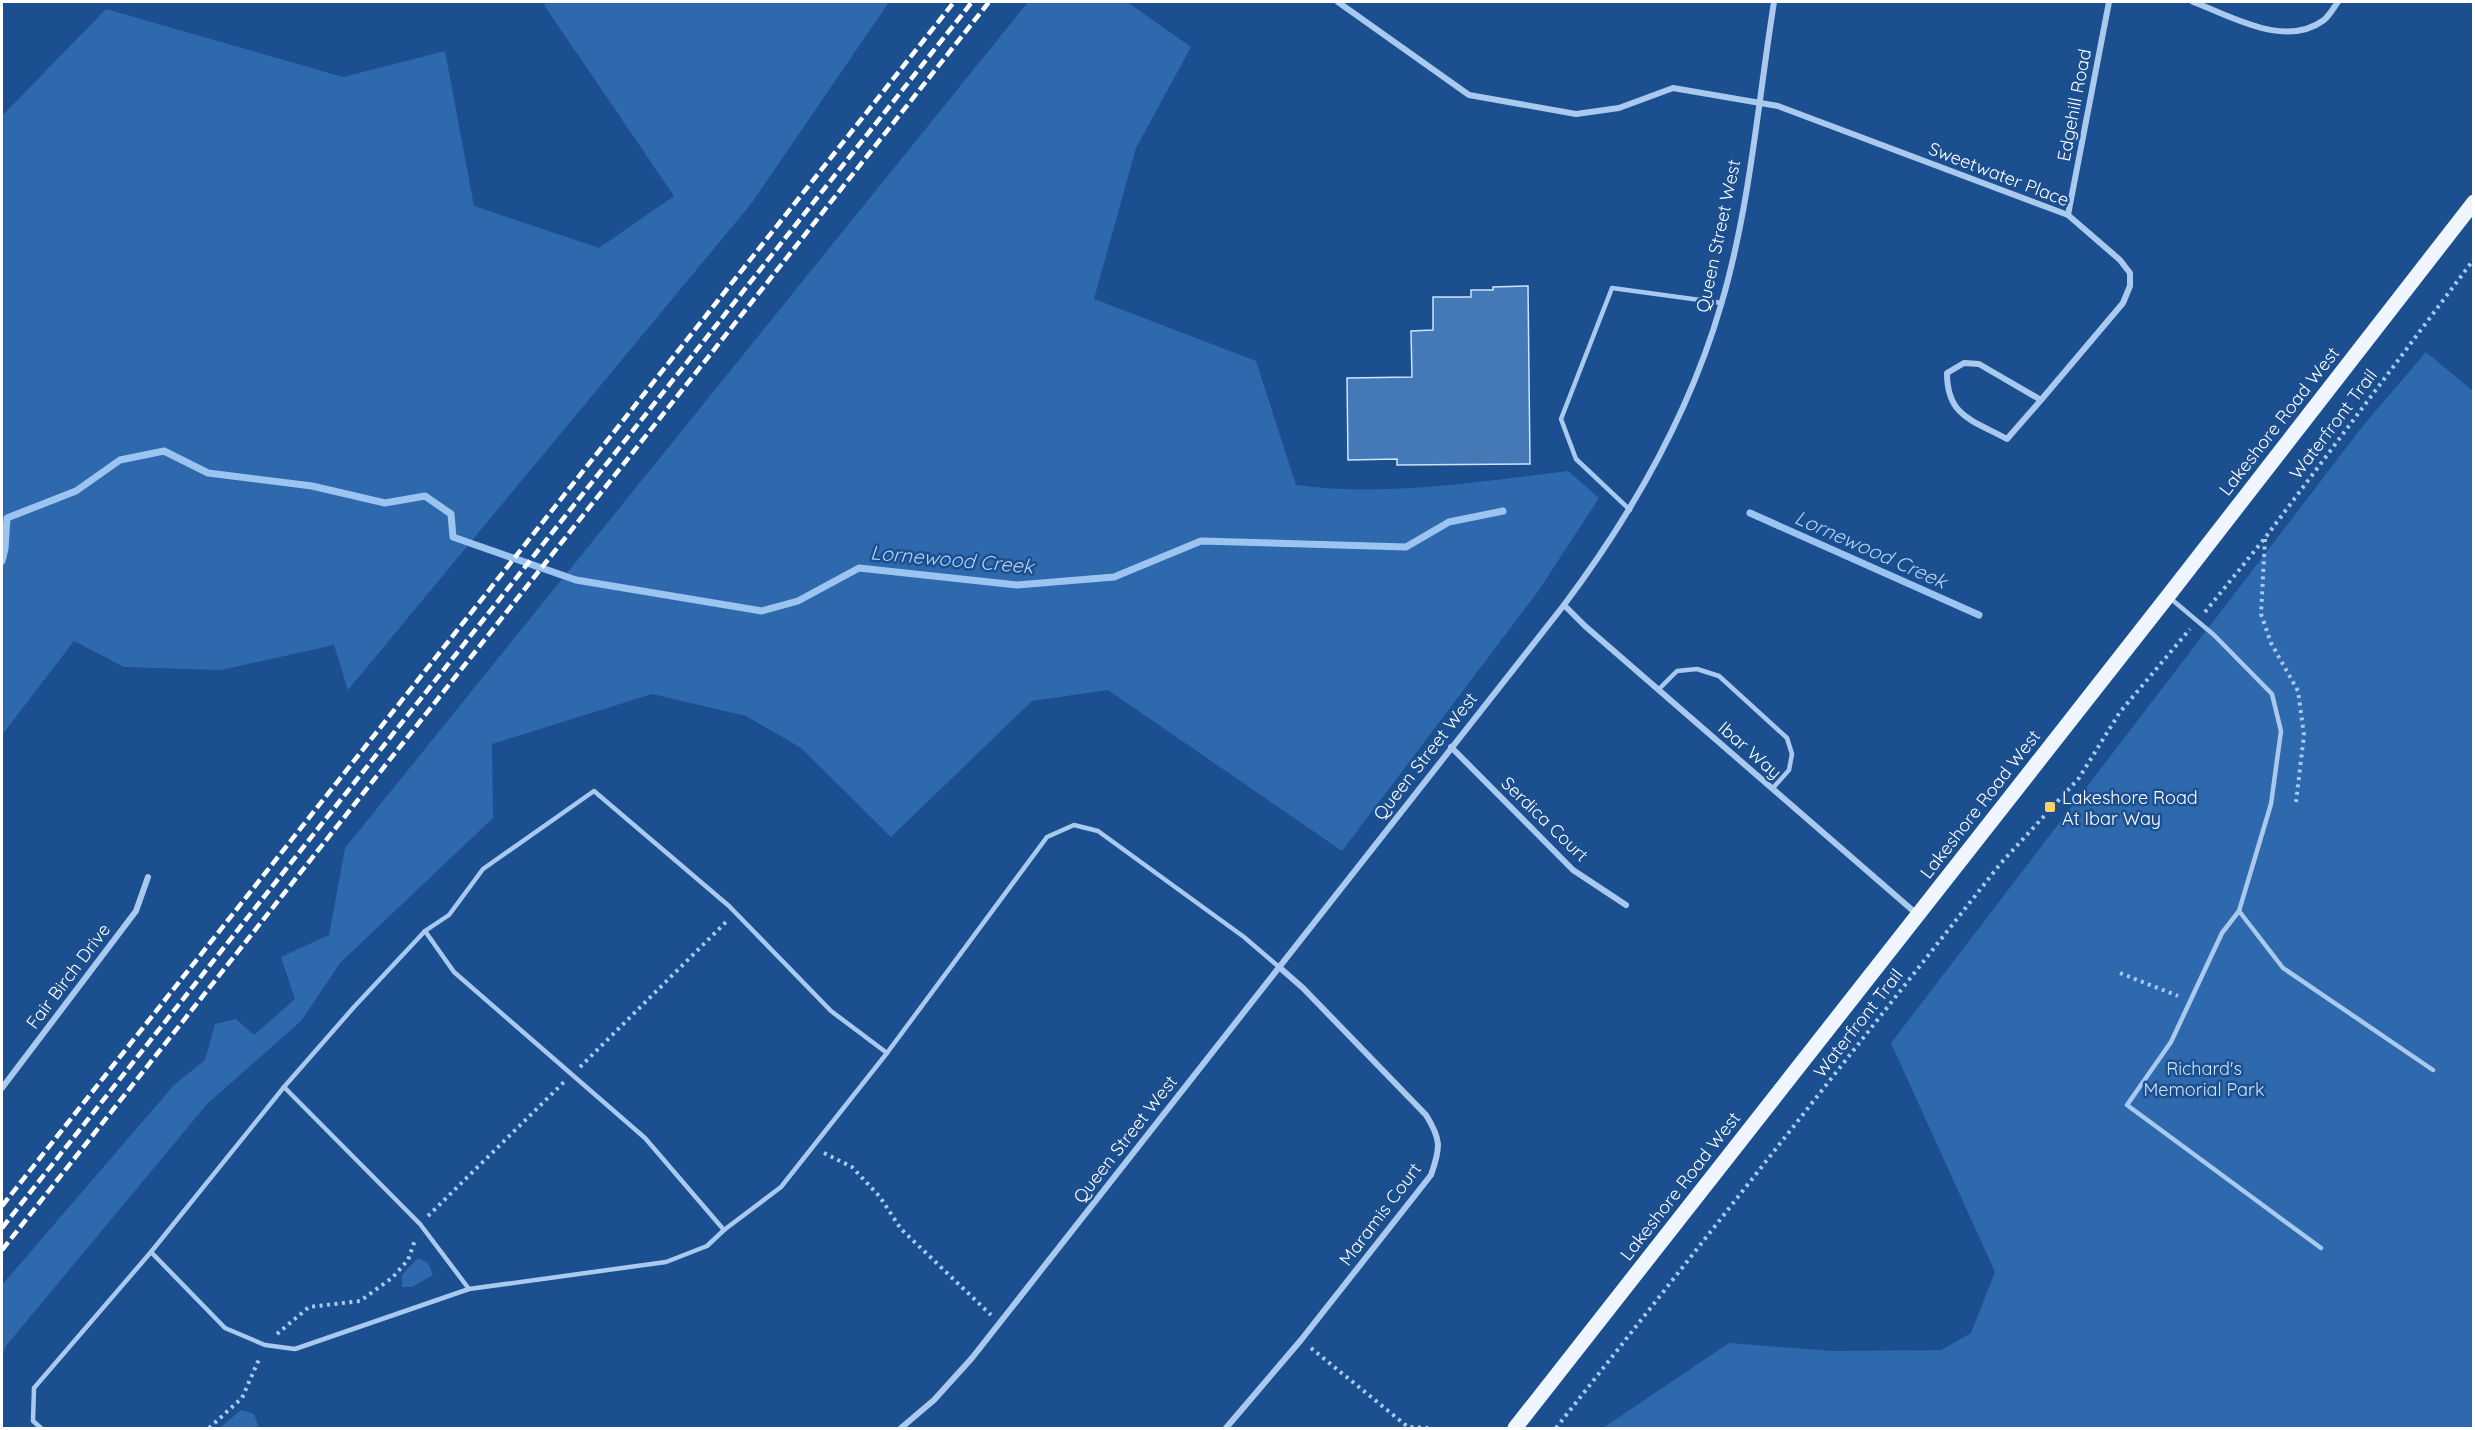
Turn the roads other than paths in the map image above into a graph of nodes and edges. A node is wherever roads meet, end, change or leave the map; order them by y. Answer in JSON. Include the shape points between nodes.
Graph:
{"nodes":[{"id":1,"x":1338,"y":2,"type":"edge"},
{"id":2,"x":1774,"y":2,"type":"edge"},
{"id":3,"x":2109,"y":2,"type":"edge"},
{"id":4,"x":2193,"y":2,"type":"edge"},
{"id":5,"x":2338,"y":2,"type":"edge"},
{"id":6,"x":1758,"y":102,"type":"junction"},
{"id":7,"x":2474,"y":201,"type":"edge"},
{"id":8,"x":2068,"y":215,"type":"junction"},
{"id":9,"x":1722,"y":303,"type":"junction"},
{"id":10,"x":2041,"y":400,"type":"junction"},
{"id":11,"x":1630,"y":510,"type":"junction"},
{"id":12,"x":2168,"y":596,"type":"junction"},
{"id":13,"x":1564,"y":605,"type":"junction"},
{"id":14,"x":1659,"y":689,"type":"junction"},
{"id":15,"x":1451,"y":747,"type":"junction"},
{"id":16,"x":1772,"y":789,"type":"junction"},
{"id":17,"x":148,"y":877,"type":"dead end"},
{"id":18,"x":1626,"y":905,"type":"dead end"},
{"id":19,"x":2239,"y":911,"type":"junction"},
{"id":20,"x":1918,"y":915,"type":"junction"},
{"id":21,"x":425,"y":931,"type":"junction"},
{"id":22,"x":1279,"y":967,"type":"junction"},
{"id":23,"x":887,"y":1053,"type":"junction"},
{"id":24,"x":2433,"y":1070,"type":"dead end"},
{"id":25,"x":284,"y":1087,"type":"junction"},
{"id":26,"x":2,"y":1088,"type":"edge"},
{"id":27,"x":724,"y":1230,"type":"junction"},
{"id":28,"x":2321,"y":1248,"type":"dead end"},
{"id":29,"x":151,"y":1252,"type":"junction"},
{"id":30,"x":470,"y":1289,"type":"junction"},
{"id":31,"x":41,"y":1428,"type":"edge"},
{"id":32,"x":900,"y":1428,"type":"edge"},
{"id":33,"x":1226,"y":1428,"type":"edge"},
{"id":34,"x":1515,"y":1428,"type":"edge"}],
"edges":[{"from":1,"to":6,"type":"street","name":"Sweetwater Place","via":[[1469,95],[1576,114],[1619,108],[1673,88]]},
{"from":2,"to":6,"type":"street","name":"Queen Street West"},
{"from":3,"to":8,"type":"street","name":"Edgehill Road"},
{"from":4,"to":5,"type":"street","via":[[2274,32],[2304,29],[2325,19]]},
{"from":6,"to":8,"type":"street","name":"Sweetwater Place","via":[[1778,106]]},
{"from":6,"to":9,"type":"street","name":"Queen Street West","via":[[1742,212]]},
{"from":7,"to":12,"type":"main road","name":"Lakeshore Road West"},
{"from":8,"to":10,"type":"street","name":"Sweetwater Place","via":[[2120,260],[2130,273],[2130,286],[2123,303]]},
{"from":9,"to":11,"type":"street","name":"Queen Street West","via":[[1677,423]]},
{"from":9,"to":11,"type":"lane","via":[[1612,288],[1561,419],[1576,459]]},
{"from":10,"to":10,"type":"street","name":"Sweetwater Place","via":[[2007,439],[1954,409],[1947,389],[1947,373],[1964,363],[1979,364]]},
{"from":11,"to":13,"type":"street","name":"Queen Street West"},
{"from":12,"to":19,"type":"lane","via":[[2272,694],[2281,731],[2271,804]]},
{"from":12,"to":20,"type":"main road","name":"Lakeshore Road West"},
{"from":13,"to":14,"type":"street","name":"Ibar Way"},
{"from":13,"to":15,"type":"street","name":"Queen Street West"},
{"from":14,"to":16,"type":"street","name":"Ibar Way"},
{"from":14,"to":16,"type":"lane","via":[[1677,671],[1697,669],[1719,676],[1787,738],[1792,754],[1789,770]]},
{"from":15,"to":18,"type":"street","name":"Serdica Court","via":[[1573,870]]},
{"from":15,"to":22,"type":"street","name":"Queen Street West"},
{"from":16,"to":20,"type":"street","name":"Ibar Way"},
{"from":17,"to":26,"type":"street","name":"Fair Birch Drive","via":[[136,911]]},
{"from":19,"to":24,"type":"lane","via":[[2283,968]]},
{"from":19,"to":28,"type":"lane","via":[[2222,933],[2171,1042],[2127,1105]]},
{"from":20,"to":34,"type":"main road","name":"Lakeshore Road West"},
{"from":21,"to":23,"type":"lane","via":[[449,915],[483,869],[594,791],[735,912],[831,1011]]},
{"from":21,"to":25,"type":"lane"},
{"from":21,"to":27,"type":"lane","via":[[454,972],[645,1138]]},
{"from":22,"to":23,"type":"lane","via":[[1098,831],[1074,825],[1047,837]]},
{"from":22,"to":32,"type":"street","name":"Queen Street West","via":[[1000,1323],[953,1380]]},
{"from":22,"to":33,"type":"street","name":"Maramis Court","via":[[1426,1115],[1439,1135],[1438,1155],[1431,1175]]},
{"from":23,"to":27,"type":"lane","via":[[781,1187]]},
{"from":25,"to":29,"type":"lane"},
{"from":25,"to":30,"type":"lane","via":[[420,1224]]},
{"from":27,"to":30,"type":"lane","via":[[707,1246],[666,1262]]},
{"from":29,"to":30,"type":"lane","via":[[225,1328],[265,1346],[295,1349]]},
{"from":29,"to":31,"type":"lane","via":[[34,1388],[33,1421]]}]}
